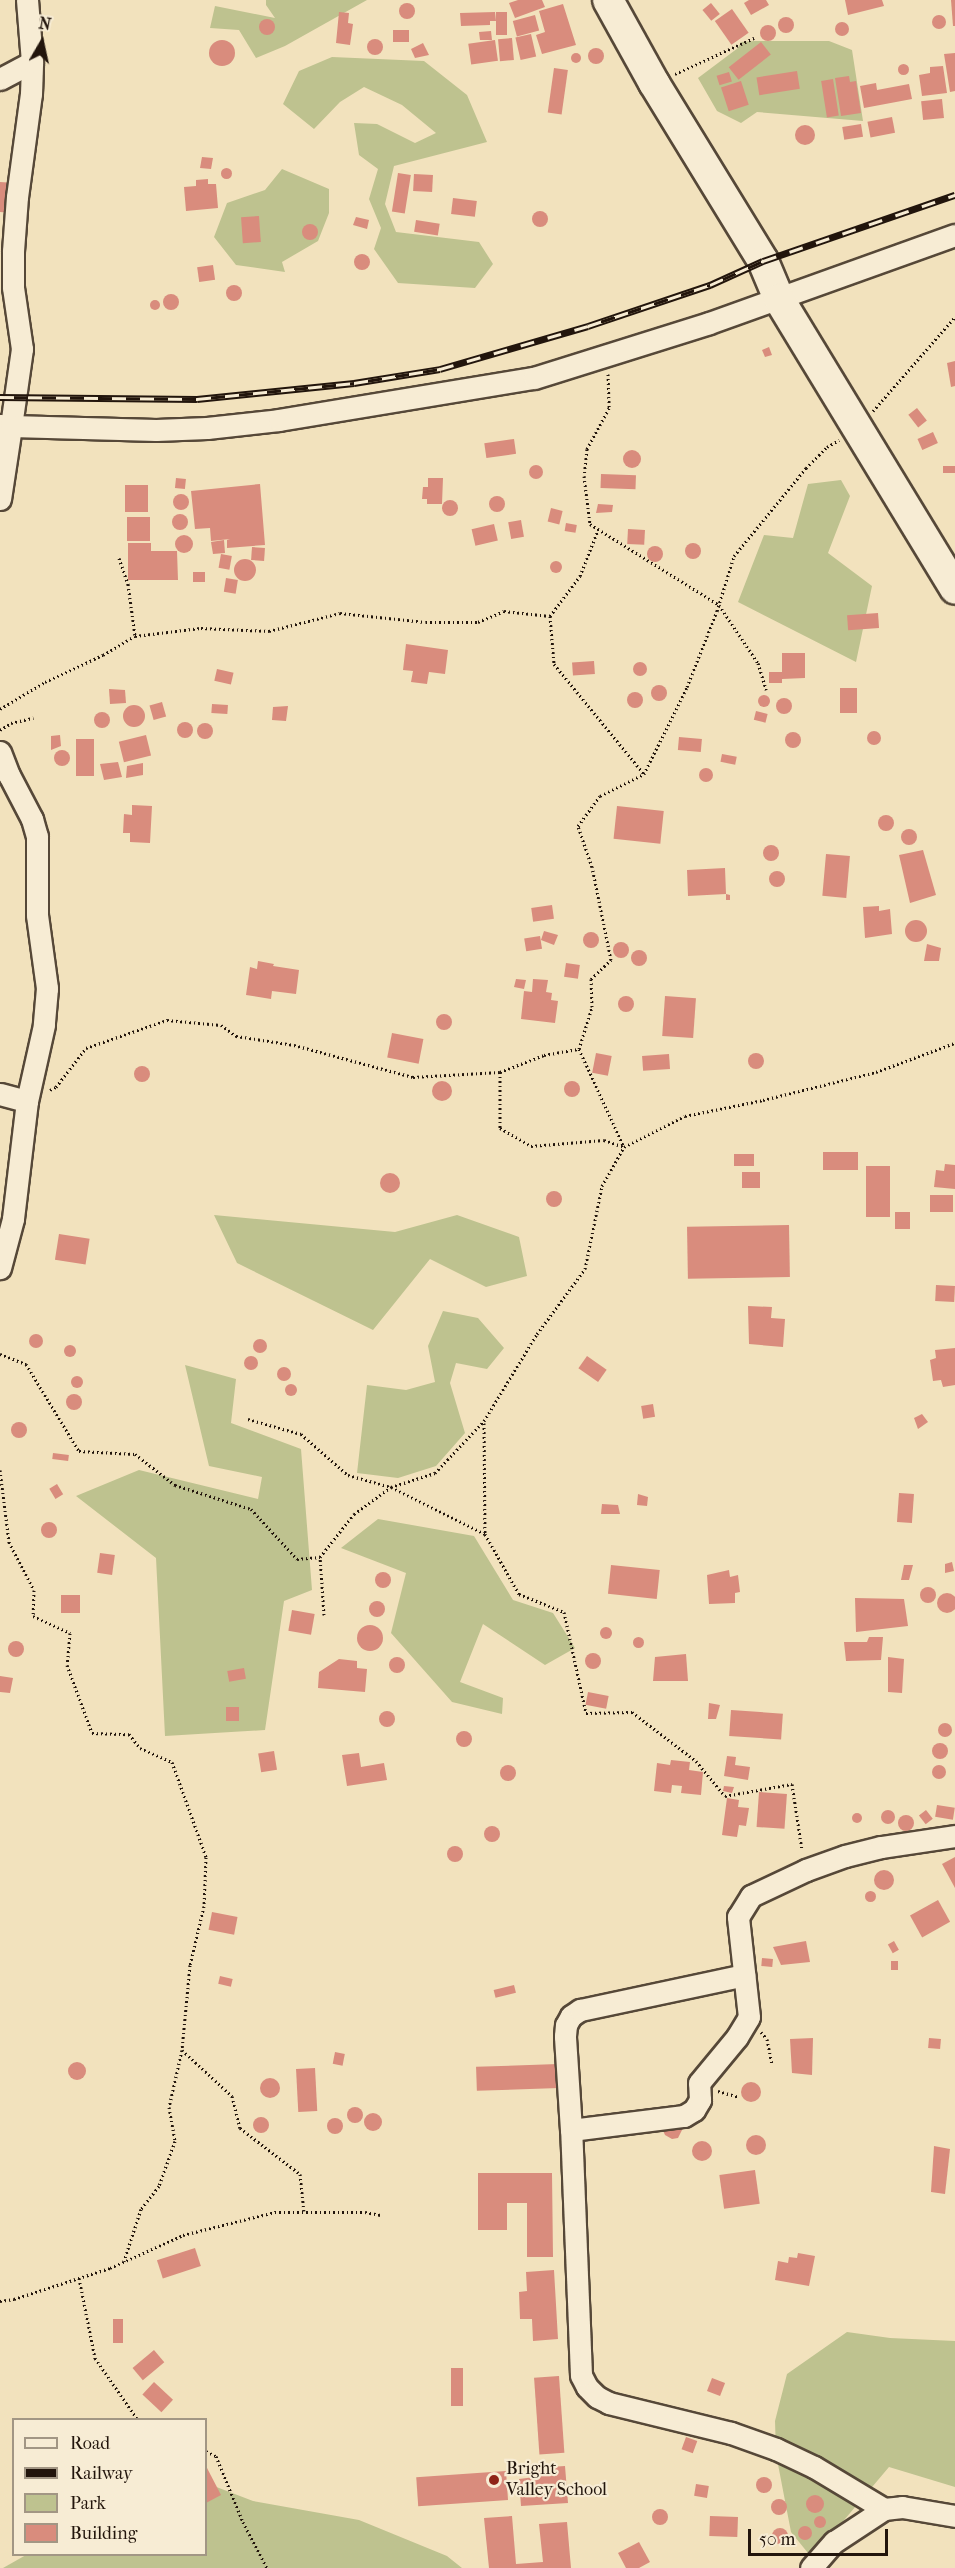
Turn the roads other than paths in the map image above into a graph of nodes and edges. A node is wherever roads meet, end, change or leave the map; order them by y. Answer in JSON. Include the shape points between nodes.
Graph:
{"nodes":[{"id":1,"x":27,"y":0,"type":"edge"},
{"id":2,"x":608,"y":0,"type":"edge"},
{"id":3,"x":32,"y":62,"type":"junction"},
{"id":4,"x":0,"y":79,"type":"edge"},
{"id":5,"x":955,"y":235,"type":"edge"},
{"id":6,"x":779,"y":299,"type":"junction"},
{"id":7,"x":5,"y":425,"type":"edge"},
{"id":8,"x":0,"y":499,"type":"edge"},
{"id":9,"x":955,"y":589,"type":"edge"},
{"id":10,"x":0,"y":752,"type":"edge"},
{"id":11,"x":0,"y":1094,"type":"edge"},
{"id":12,"x":27,"y":1101,"type":"junction"},
{"id":13,"x":0,"y":1268,"type":"edge"},
{"id":14,"x":955,"y":1836,"type":"edge"},
{"id":15,"x":744,"y":1975,"type":"junction"},
{"id":16,"x":571,"y":2130,"type":"junction"},
{"id":17,"x":884,"y":2509,"type":"junction"},
{"id":18,"x":955,"y":2516,"type":"edge"},
{"id":19,"x":811,"y":2568,"type":"edge"}],
"edges":[{"from":1,"to":3,"type":"street"},
{"from":2,"to":6,"type":"street","via":[[763,261]]},
{"from":3,"to":4,"type":"street"},
{"from":3,"to":7,"type":"street","via":[[14,223],[13,287],[22,349]]},
{"from":5,"to":6,"type":"street"},
{"from":6,"to":7,"type":"street","via":[[534,378],[279,420],[156,430]]},
{"from":6,"to":9,"type":"street"},
{"from":7,"to":8,"type":"street"},
{"from":10,"to":12,"type":"street","via":[[32,819],[38,845],[37,915],[47,971],[47,997]]},
{"from":11,"to":12,"type":"street"},
{"from":12,"to":13,"type":"street","via":[[14,1219]]},
{"from":14,"to":15,"type":"street","via":[[881,1847],[806,1870],[758,1892],[738,1917]]},
{"from":15,"to":16,"type":"street","via":[[748,2017],[738,2037],[699,2083],[699,2100],[690,2113],[638,2124]]},
{"from":15,"to":16,"type":"street","via":[[580,2010],[571,2016],[566,2036]]},
{"from":16,"to":17,"type":"street","via":[[581,2375],[587,2387],[609,2403],[731,2433],[776,2449]]},
{"from":17,"to":18,"type":"street","via":[[902,2507]]},
{"from":17,"to":19,"type":"street","via":[[834,2542]]}]}
